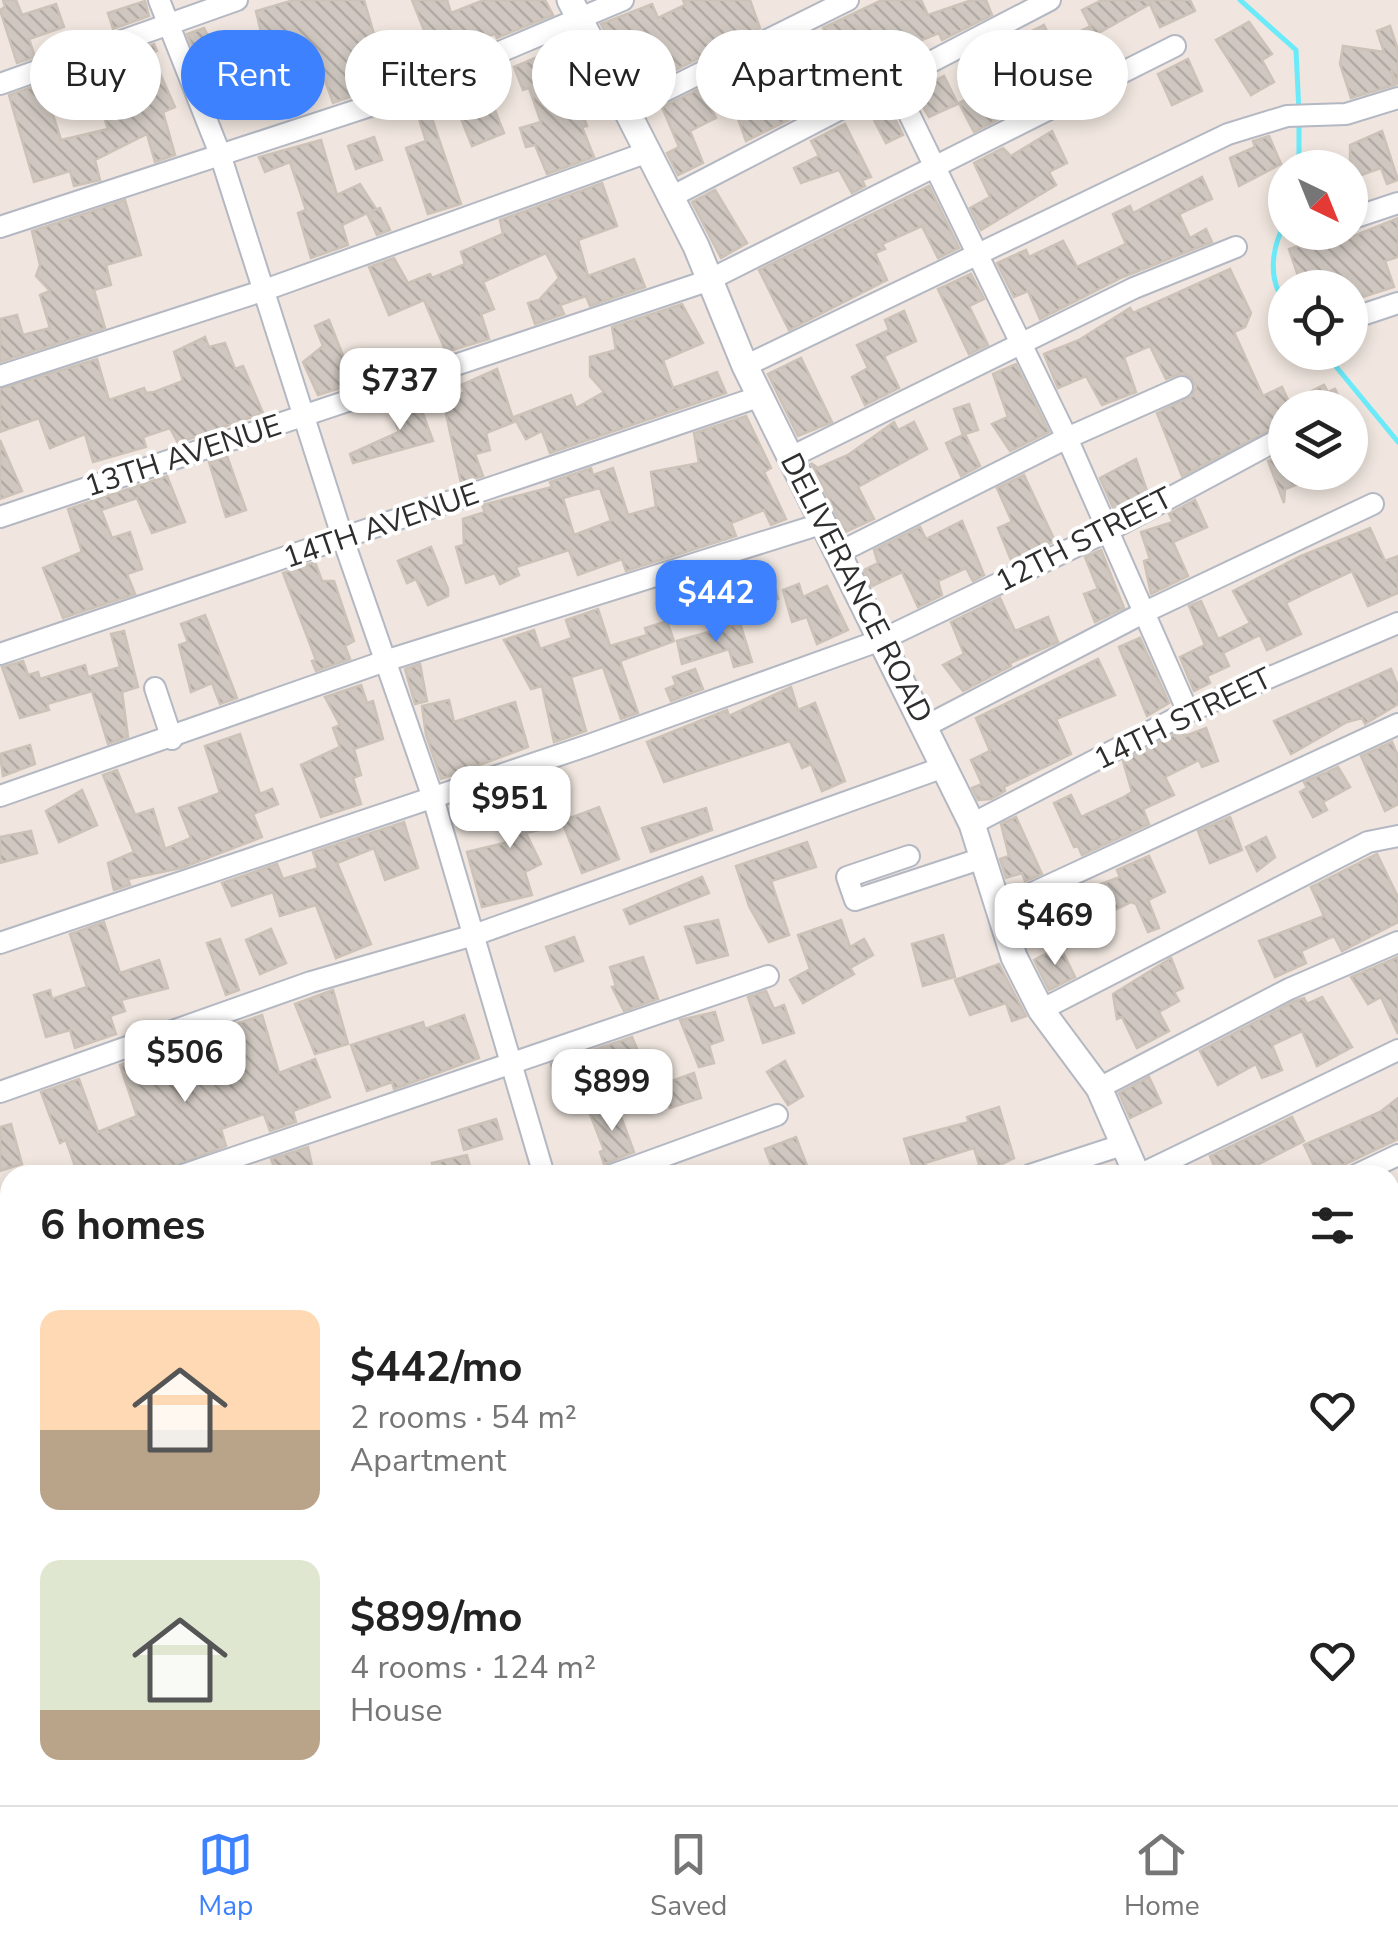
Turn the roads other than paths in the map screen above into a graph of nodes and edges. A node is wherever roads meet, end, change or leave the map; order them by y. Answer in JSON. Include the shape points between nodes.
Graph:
{"nodes":[{"id":1,"x":159,"y":0,"type":"edge"},
{"id":2,"x":237,"y":0,"type":"edge"},
{"id":3,"x":622,"y":0,"type":"edge"},
{"id":4,"x":848,"y":0,"type":"edge"},
{"id":5,"x":1050,"y":0,"type":"edge"},
{"id":6,"x":574,"y":10,"type":"edge"},
{"id":7,"x":168,"y":24,"type":"junction"},
{"id":8,"x":1175,"y":46,"type":"dead end"},
{"id":9,"x":937,"y":58,"type":"edge"},
{"id":10,"x":0,"y":84,"type":"edge"},
{"id":11,"x":676,"y":85,"type":"edge"},
{"id":12,"x":1398,"y":98,"type":"edge"},
{"id":13,"x":629,"y":120,"type":"edge"},
{"id":14,"x":817,"y":120,"type":"edge"},
{"id":15,"x":914,"y":120,"type":"edge"},
{"id":16,"x":648,"y":152,"type":"junction"},
{"id":17,"x":220,"y":154,"type":"junction"},
{"id":18,"x":938,"y":167,"type":"junction"},
{"id":19,"x":671,"y":197,"type":"junction"},
{"id":20,"x":1398,"y":204,"type":"edge"},
{"id":21,"x":1368,"y":213,"type":"edge"},
{"id":22,"x":0,"y":228,"type":"edge"},
{"id":23,"x":1236,"y":247,"type":"dead end"},
{"id":24,"x":980,"y":257,"type":"junction"},
{"id":25,"x":706,"y":281,"type":"junction"},
{"id":26,"x":262,"y":291,"type":"junction"},
{"id":27,"x":1398,"y":304,"type":"edge"},
{"id":28,"x":1368,"y":313,"type":"edge"},
{"id":29,"x":1018,"y":345,"type":"junction"},
{"id":30,"x":745,"y":366,"type":"junction"},
{"id":31,"x":0,"y":376,"type":"edge"},
{"id":32,"x":1182,"y":387,"type":"dead end"},
{"id":33,"x":761,"y":396,"type":"junction"},
{"id":34,"x":306,"y":415,"type":"junction"},
{"id":35,"x":1067,"y":438,"type":"junction"},
{"id":36,"x":1268,"y":445,"type":"edge"},
{"id":37,"x":789,"y":458,"type":"junction"},
{"id":38,"x":1373,"y":504,"type":"dead end"},
{"id":39,"x":0,"y":517,"type":"edge"},
{"id":40,"x":824,"y":524,"type":"junction"},
{"id":41,"x":1108,"y":530,"type":"junction"},
{"id":42,"x":343,"y":539,"type":"junction"},
{"id":43,"x":838,"y":554,"type":"junction"},
{"id":44,"x":1144,"y":612,"type":"junction"},
{"id":45,"x":1398,"y":623,"type":"edge"},
{"id":46,"x":880,"y":640,"type":"junction"},
{"id":47,"x":0,"y":654,"type":"edge"},
{"id":48,"x":388,"y":660,"type":"junction"},
{"id":49,"x":155,"y":688,"type":"dead end"},
{"id":50,"x":1188,"y":712,"type":"junction"},
{"id":51,"x":1398,"y":724,"type":"edge"},
{"id":52,"x":926,"y":726,"type":"junction"},
{"id":53,"x":172,"y":738,"type":"junction"},
{"id":54,"x":944,"y":767,"type":"junction"},
{"id":55,"x":0,"y":796,"type":"edge"},
{"id":56,"x":433,"y":798,"type":"junction"},
{"id":57,"x":972,"y":824,"type":"junction"},
{"id":58,"x":1398,"y":836,"type":"edge"},
{"id":59,"x":909,"y":856,"type":"dead end"},
{"id":60,"x":983,"y":858,"type":"junction"},
{"id":61,"x":1000,"y":908,"type":"junction"},
{"id":62,"x":474,"y":934,"type":"junction"},
{"id":63,"x":1398,"y":942,"type":"edge"},
{"id":64,"x":0,"y":944,"type":"edge"},
{"id":65,"x":768,"y":976,"type":"dead end"},
{"id":66,"x":1041,"y":1010,"type":"junction"},
{"id":67,"x":1398,"y":1050,"type":"edge"},
{"id":68,"x":513,"y":1066,"type":"junction"},
{"id":69,"x":1099,"y":1088,"type":"junction"},
{"id":70,"x":0,"y":1092,"type":"edge"},
{"id":71,"x":777,"y":1116,"type":"dead end"},
{"id":72,"x":1126,"y":1144,"type":"junction"},
{"id":73,"x":213,"y":1165,"type":"edge"},
{"id":74,"x":541,"y":1165,"type":"edge"},
{"id":75,"x":640,"y":1165,"type":"edge"},
{"id":76,"x":1061,"y":1165,"type":"edge"},
{"id":77,"x":1134,"y":1165,"type":"edge"},
{"id":78,"x":1159,"y":1165,"type":"edge"}],
"edges":[{"from":1,"to":7,"type":"street"},
{"from":2,"to":7,"type":"street"},
{"from":3,"to":6,"type":"street"},
{"from":4,"to":11,"type":"street"},
{"from":5,"to":9,"type":"street"},
{"from":6,"to":17,"type":"street","via":[[379,103]]},
{"from":7,"to":10,"type":"street"},
{"from":7,"to":17,"type":"street"},
{"from":8,"to":18,"type":"street","name":"13TH AVENUE"},
{"from":12,"to":24,"type":"street","via":[[1325,118],[1287,116],[1197,148]]},
{"from":13,"to":16,"type":"street","name":"DELIVERANCE ROAD"},
{"from":14,"to":19,"type":"street"},
{"from":15,"to":18,"type":"street"},
{"from":16,"to":19,"type":"street","name":"DELIVERANCE ROAD"},
{"from":16,"to":26,"type":"street"},
{"from":17,"to":22,"type":"street"},
{"from":17,"to":26,"type":"street"},
{"from":18,"to":24,"type":"street"},
{"from":18,"to":25,"type":"street","name":"13TH AVENUE"},
{"from":19,"to":25,"type":"street","name":"DELIVERANCE ROAD"},
{"from":20,"to":21,"type":"street"},
{"from":23,"to":29,"type":"street"},
{"from":24,"to":29,"type":"street"},
{"from":24,"to":30,"type":"street"},
{"from":25,"to":30,"type":"street","name":"DELIVERANCE ROAD"},
{"from":25,"to":34,"type":"street","name":"13TH AVENUE"},
{"from":26,"to":31,"type":"street"},
{"from":26,"to":34,"type":"street"},
{"from":27,"to":28,"type":"street"},
{"from":29,"to":35,"type":"street"},
{"from":29,"to":37,"type":"street"},
{"from":30,"to":33,"type":"street","name":"DELIVERANCE ROAD"},
{"from":32,"to":35,"type":"street"},
{"from":33,"to":37,"type":"street","name":"DELIVERANCE ROAD"},
{"from":33,"to":42,"type":"street","name":"14TH AVENUE"},
{"from":34,"to":39,"type":"street","name":"13TH AVENUE"},
{"from":34,"to":42,"type":"street"},
{"from":35,"to":41,"type":"street"},
{"from":35,"to":43,"type":"street"},
{"from":36,"to":41,"type":"street","name":"12TH STREET"},
{"from":37,"to":40,"type":"street","name":"DELIVERANCE ROAD"},
{"from":38,"to":44,"type":"street"},
{"from":40,"to":43,"type":"street","name":"DELIVERANCE ROAD"},
{"from":40,"to":48,"type":"street"},
{"from":41,"to":44,"type":"street"},
{"from":41,"to":46,"type":"street","name":"12TH STREET"},
{"from":42,"to":47,"type":"street","name":"14TH AVENUE"},
{"from":42,"to":48,"type":"street"},
{"from":43,"to":46,"type":"street","name":"DELIVERANCE ROAD"},
{"from":44,"to":50,"type":"street"},
{"from":44,"to":52,"type":"street"},
{"from":45,"to":50,"type":"street","name":"14TH STREET"},
{"from":46,"to":52,"type":"street","name":"DELIVERANCE ROAD"},
{"from":46,"to":56,"type":"street","name":"12TH STREET"},
{"from":48,"to":53,"type":"street"},
{"from":48,"to":56,"type":"street"},
{"from":49,"to":53,"type":"street"},
{"from":50,"to":57,"type":"street","name":"14TH STREET"},
{"from":51,"to":61,"type":"street"},
{"from":52,"to":54,"type":"street","name":"DELIVERANCE ROAD"},
{"from":53,"to":55,"type":"street"},
{"from":54,"to":57,"type":"street","name":"DELIVERANCE ROAD"},
{"from":54,"to":62,"type":"street"},
{"from":56,"to":62,"type":"street"},
{"from":56,"to":64,"type":"street","name":"12TH STREET"},
{"from":57,"to":60,"type":"street","name":"DELIVERANCE ROAD"},
{"from":58,"to":66,"type":"street","via":[[1368,842]]},
{"from":59,"to":60,"type":"street","via":[[847,876],[855,900]]},
{"from":60,"to":61,"type":"street","name":"DELIVERANCE ROAD"},
{"from":61,"to":66,"type":"street","name":"DELIVERANCE ROAD"},
{"from":62,"to":68,"type":"street"},
{"from":62,"to":70,"type":"street","via":[[311,982]]},
{"from":63,"to":69,"type":"street","via":[[1289,989]]},
{"from":65,"to":68,"type":"street"},
{"from":66,"to":69,"type":"street","name":"DELIVERANCE ROAD"},
{"from":67,"to":78,"type":"street"},
{"from":68,"to":73,"type":"street"},
{"from":68,"to":74,"type":"street"},
{"from":69,"to":72,"type":"street","name":"DELIVERANCE ROAD"},
{"from":71,"to":75,"type":"street"},
{"from":72,"to":76,"type":"street"},
{"from":72,"to":77,"type":"street","name":"DELIVERANCE ROAD"}]}
